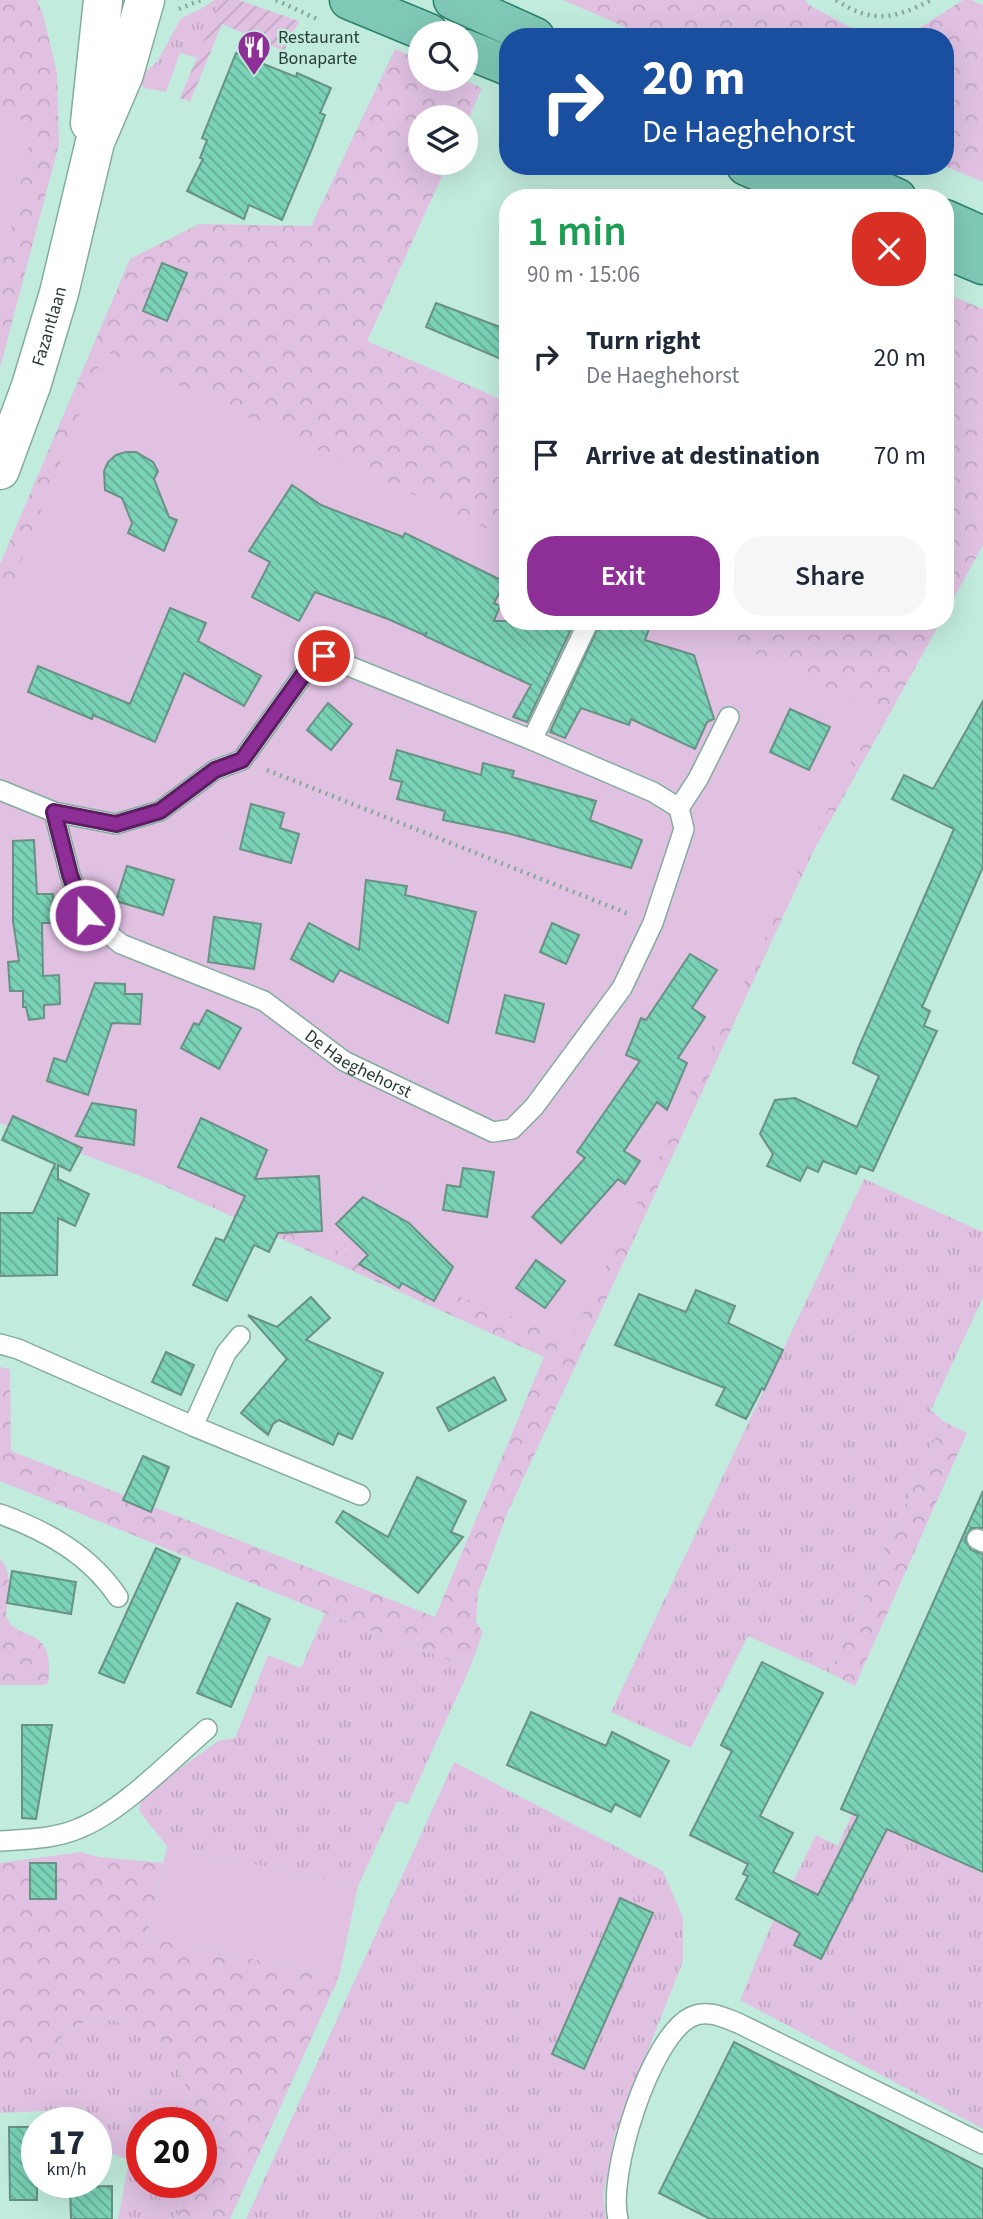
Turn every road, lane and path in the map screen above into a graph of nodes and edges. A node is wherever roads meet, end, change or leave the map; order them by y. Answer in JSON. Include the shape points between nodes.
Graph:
{"nodes":[{"id":1,"x":103,"y":0,"type":"edge"},
{"id":2,"x":145,"y":0,"type":"edge"},
{"id":3,"x":349,"y":0,"type":"edge"},
{"id":4,"x":453,"y":0,"type":"edge"},
{"id":5,"x":836,"y":0,"type":"edge"},
{"id":6,"x":931,"y":0,"type":"edge"},
{"id":7,"x":408,"y":24,"type":"edge"},
{"id":8,"x":515,"y":28,"type":"edge"},
{"id":9,"x":478,"y":54,"type":"edge"},
{"id":10,"x":499,"y":62,"type":"edge"},
{"id":11,"x":767,"y":175,"type":"edge"},
{"id":12,"x":847,"y":175,"type":"edge"},
{"id":13,"x":87,"y":178,"type":"junction"},
{"id":14,"x":801,"y":189,"type":"edge"},
{"id":15,"x":877,"y":189,"type":"edge"},
{"id":16,"x":954,"y":223,"type":"edge"},
{"id":17,"x":983,"y":236,"type":"edge"},
{"id":18,"x":954,"y":253,"type":"edge"},
{"id":19,"x":983,"y":265,"type":"edge"},
{"id":20,"x":0,"y":470,"type":"edge"},
{"id":21,"x":585,"y":630,"type":"edge"},
{"id":22,"x":729,"y":717,"type":"dead end"},
{"id":23,"x":532,"y":740,"type":"junction"},
{"id":24,"x":242,"y":760,"type":"junction"},
{"id":25,"x":0,"y":790,"type":"edge"},
{"id":26,"x":679,"y":808,"type":"junction"},
{"id":27,"x":54,"y":812,"type":"junction"},
{"id":28,"x":653,"y":923,"type":"junction"},
{"id":29,"x":240,"y":1336,"type":"dead end"},
{"id":30,"x":0,"y":1344,"type":"edge"},
{"id":31,"x":193,"y":1426,"type":"junction"},
{"id":32,"x":360,"y":1495,"type":"dead end"},
{"id":33,"x":0,"y":1514,"type":"edge"},
{"id":34,"x":118,"y":1597,"type":"dead end"},
{"id":35,"x":207,"y":1729,"type":"dead end"},
{"id":36,"x":0,"y":1841,"type":"edge"},
{"id":37,"x":983,"y":2144,"type":"edge"},
{"id":38,"x":618,"y":2219,"type":"edge"}],
"edges":[{"from":1,"to":13,"type":"street","name":"Fazantlaan"},
{"from":2,"to":13,"type":"street","name":"Fazantlaan","via":[[124,75],[95,142]]},
{"from":3,"to":7,"type":"main road"},
{"from":4,"to":8,"type":"main road"},
{"from":5,"to":6,"type":"path","via":[[849,9],[883,18]]},
{"from":9,"to":10,"type":"main road"},
{"from":11,"to":14,"type":"main road"},
{"from":12,"to":15,"type":"main road"},
{"from":13,"to":20,"type":"street","name":"Fazantlaan","via":[[55,306]]},
{"from":16,"to":17,"type":"main road"},
{"from":18,"to":19,"type":"main road"},
{"from":21,"to":23,"type":"lane"},
{"from":22,"to":26,"type":"lane"},
{"from":23,"to":24,"type":"lane","via":[[324,656],[313,661]]},
{"from":23,"to":26,"type":"lane","via":[[653,792]]},
{"from":24,"to":27,"type":"lane","via":[[215,770],[160,811],[137,819],[116,824]]},
{"from":24,"to":28,"type":"path"},
{"from":25,"to":27,"type":"lane"},
{"from":26,"to":28,"type":"lane","name":"De Haeghehorst","via":[[684,829]]},
{"from":27,"to":28,"type":"lane","name":"De Haeghehorst","via":[[85,915],[121,944],[264,1001],[344,1061],[493,1132],[512,1129],[534,1107],[622,988]]},
{"from":29,"to":31,"type":"lane","via":[[226,1353]]},
{"from":30,"to":31,"type":"lane"},
{"from":31,"to":32,"type":"lane"},
{"from":33,"to":34,"type":"lane","via":[[57,1539],[83,1557]]},
{"from":35,"to":36,"type":"lane","via":[[109,1814],[52,1836]]},
{"from":37,"to":38,"type":"lane","via":[[738,2023],[716,2014],[694,2015],[675,2027],[659,2051],[630,2122],[618,2170]]}]}
